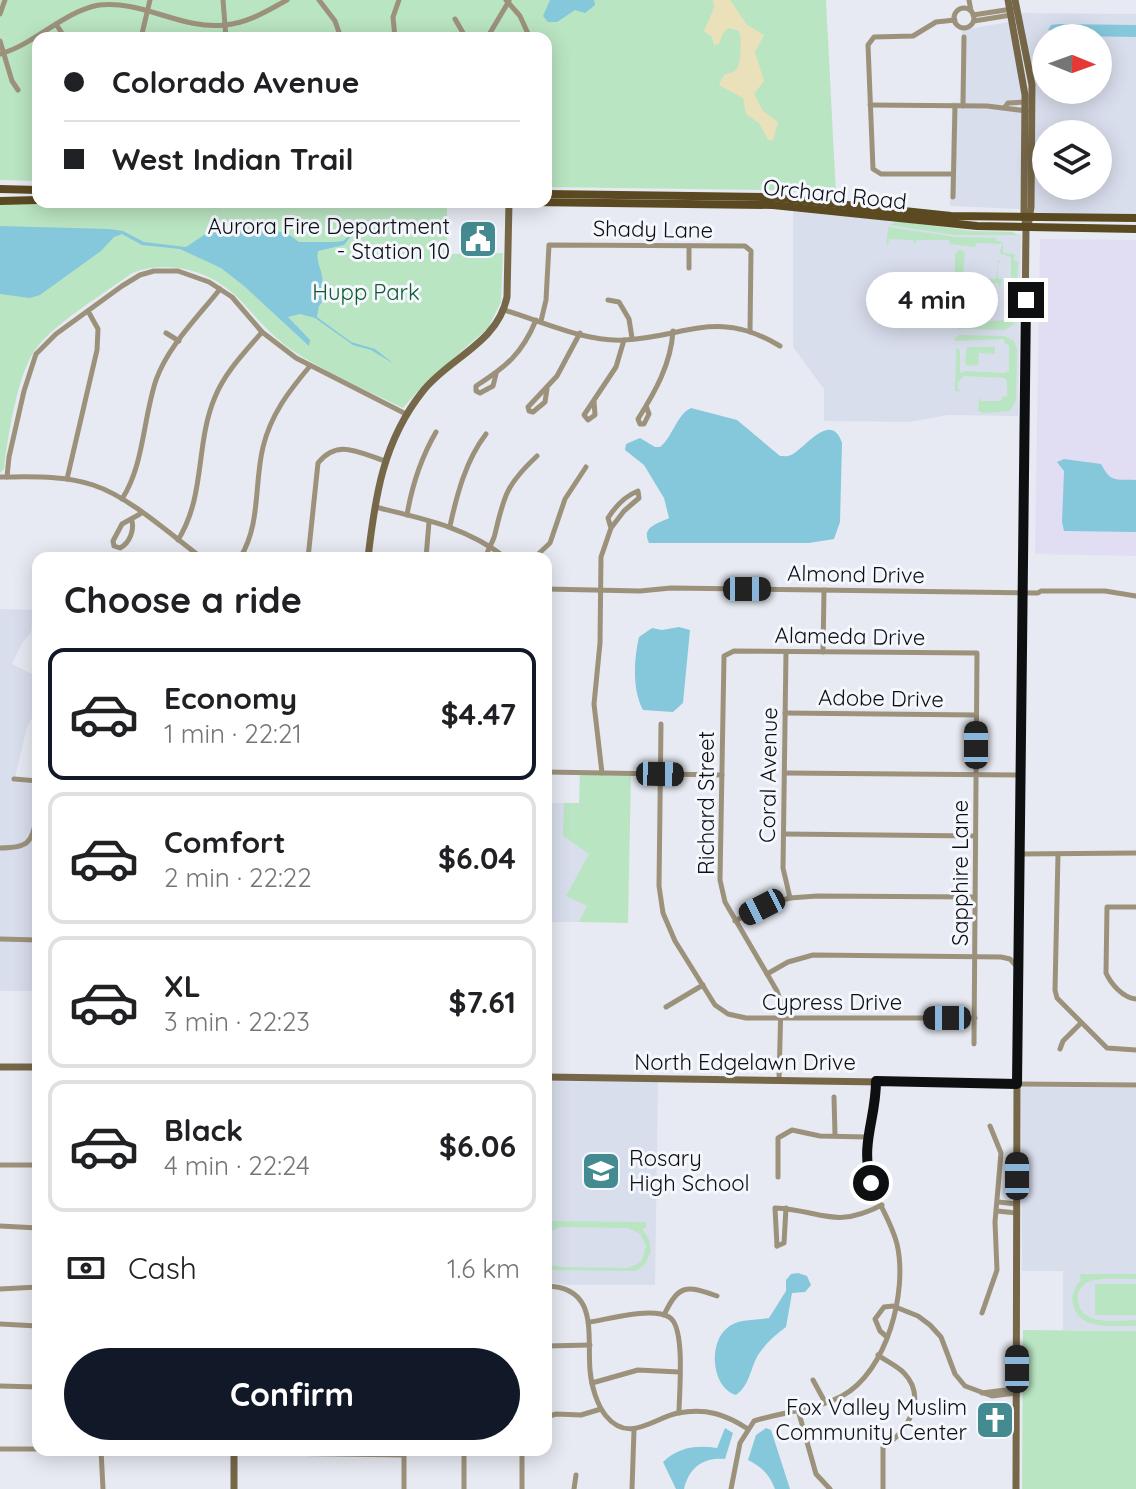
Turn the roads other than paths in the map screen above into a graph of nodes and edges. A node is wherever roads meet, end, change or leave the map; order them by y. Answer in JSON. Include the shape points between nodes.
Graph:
{"nodes":[{"id":1,"x":5,"y":0,"type":"edge"},
{"id":2,"x":150,"y":0,"type":"edge"},
{"id":3,"x":223,"y":0,"type":"edge"},
{"id":4,"x":287,"y":0,"type":"edge"},
{"id":5,"x":319,"y":0,"type":"edge"},
{"id":6,"x":399,"y":0,"type":"edge"},
{"id":7,"x":962,"y":0,"type":"edge"},
{"id":8,"x":969,"y":0,"type":"edge"},
{"id":9,"x":1008,"y":0,"type":"edge"},
{"id":10,"x":508,"y":1,"type":"edge"},
{"id":11,"x":147,"y":8,"type":"junction"},
{"id":12,"x":961,"y":9,"type":"junction"},
{"id":13,"x":1014,"y":9,"type":"edge"},
{"id":14,"x":0,"y":14,"type":"edge"},
{"id":15,"x":972,"y":16,"type":"junction"},
{"id":16,"x":455,"y":19,"type":"dead end"},
{"id":17,"x":955,"y":20,"type":"junction"},
{"id":18,"x":56,"y":24,"type":"junction"},
{"id":19,"x":224,"y":25,"type":"junction"},
{"id":20,"x":44,"y":32,"type":"edge"},
{"id":21,"x":61,"y":32,"type":"edge"},
{"id":22,"x":142,"y":32,"type":"edge"},
{"id":23,"x":225,"y":32,"type":"edge"},
{"id":24,"x":339,"y":32,"type":"edge"},
{"id":25,"x":394,"y":32,"type":"edge"},
{"id":26,"x":463,"y":32,"type":"edge"},
{"id":27,"x":490,"y":32,"type":"edge"},
{"id":28,"x":527,"y":32,"type":"edge"},
{"id":29,"x":964,"y":37,"type":"dead end"},
{"id":30,"x":32,"y":40,"type":"edge"},
{"id":31,"x":0,"y":41,"type":"edge"},
{"id":32,"x":2,"y":53,"type":"edge"},
{"id":33,"x":18,"y":90,"type":"dead end"},
{"id":34,"x":1025,"y":102,"type":"junction"},
{"id":35,"x":870,"y":105,"type":"junction"},
{"id":36,"x":955,"y":106,"type":"junction"},
{"id":37,"x":963,"y":106,"type":"junction"},
{"id":38,"x":1005,"y":107,"type":"junction"},
{"id":39,"x":1029,"y":110,"type":"junction"},
{"id":40,"x":953,"y":174,"type":"junction"},
{"id":41,"x":0,"y":189,"type":"edge"},
{"id":42,"x":32,"y":190,"type":"edge"},
{"id":43,"x":552,"y":194,"type":"edge"},
{"id":44,"x":953,"y":197,"type":"dead end"},
{"id":45,"x":32,"y":200,"type":"edge"},
{"id":46,"x":0,"y":201,"type":"edge"},
{"id":47,"x":552,"y":202,"type":"edge"},
{"id":48,"x":509,"y":208,"type":"edge"},
{"id":49,"x":1028,"y":217,"type":"junction"},
{"id":50,"x":1136,"y":218,"type":"edge"},
{"id":51,"x":1026,"y":227,"type":"junction"},
{"id":52,"x":1136,"y":229,"type":"edge"},
{"id":53,"x":689,"y":246,"type":"junction"},
{"id":54,"x":689,"y":268,"type":"dead end"},
{"id":55,"x":220,"y":289,"type":"junction"},
{"id":56,"x":608,"y":300,"type":"dead end"},
{"id":57,"x":504,"y":310,"type":"junction"},
{"id":58,"x":88,"y":311,"type":"junction"},
{"id":59,"x":538,"y":320,"type":"junction"},
{"id":60,"x":673,"y":331,"type":"junction"},
{"id":61,"x":262,"y":332,"type":"junction"},
{"id":62,"x":750,"y":332,"type":"junction"},
{"id":63,"x":166,"y":333,"type":"dead end"},
{"id":64,"x":580,"y":333,"type":"junction"},
{"id":65,"x":632,"y":338,"type":"junction"},
{"id":66,"x":624,"y":340,"type":"junction"},
{"id":67,"x":179,"y":341,"type":"junction"},
{"id":68,"x":780,"y":346,"type":"dead end"},
{"id":69,"x":310,"y":366,"type":"junction"},
{"id":70,"x":496,"y":374,"type":"dead end"},
{"id":71,"x":547,"y":389,"type":"junction"},
{"id":72,"x":594,"y":401,"type":"dead end"},
{"id":73,"x":646,"y":406,"type":"dead end"},
{"id":74,"x":406,"y":414,"type":"junction"},
{"id":75,"x":436,"y":432,"type":"dead end"},
{"id":76,"x":486,"y":434,"type":"dead end"},
{"id":77,"x":537,"y":456,"type":"dead end"},
{"id":78,"x":385,"y":461,"type":"junction"},
{"id":79,"x":586,"y":467,"type":"dead end"},
{"id":80,"x":4,"y":477,"type":"edge"},
{"id":81,"x":67,"y":479,"type":"junction"},
{"id":82,"x":122,"y":499,"type":"junction"},
{"id":83,"x":374,"y":507,"type":"junction"},
{"id":84,"x":141,"y":513,"type":"junction"},
{"id":85,"x":407,"y":515,"type":"junction"},
{"id":86,"x":132,"y":521,"type":"junction"},
{"id":87,"x":429,"y":522,"type":"junction"},
{"id":88,"x":450,"y":526,"type":"junction"},
{"id":89,"x":611,"y":528,"type":"junction"},
{"id":90,"x":178,"y":540,"type":"junction"},
{"id":91,"x":491,"y":545,"type":"junction"},
{"id":92,"x":194,"y":552,"type":"edge"},
{"id":93,"x":243,"y":552,"type":"edge"},
{"id":94,"x":309,"y":552,"type":"edge"},
{"id":95,"x":369,"y":552,"type":"edge"},
{"id":96,"x":426,"y":552,"type":"edge"},
{"id":97,"x":488,"y":552,"type":"edge"},
{"id":98,"x":499,"y":552,"type":"edge"},
{"id":99,"x":540,"y":552,"type":"edge"},
{"id":100,"x":552,"y":589,"type":"edge"},
{"id":101,"x":824,"y":590,"type":"junction"},
{"id":102,"x":602,"y":592,"type":"junction"},
{"id":103,"x":1027,"y":592,"type":"junction"},
{"id":104,"x":1136,"y":596,"type":"edge"},
{"id":105,"x":786,"y":651,"type":"junction"},
{"id":106,"x":823,"y":652,"type":"junction"},
{"id":107,"x":977,"y":653,"type":"joint"},
{"id":108,"x":724,"y":656,"type":"joint"},
{"id":109,"x":785,"y":713,"type":"junction"},
{"id":110,"x":976,"y":715,"type":"junction"},
{"id":111,"x":661,"y":724,"type":"dead end"},
{"id":112,"x":552,"y":772,"type":"edge"},
{"id":113,"x":602,"y":773,"type":"junction"},
{"id":114,"x":785,"y":773,"type":"junction"},
{"id":115,"x":660,"y":774,"type":"junction"},
{"id":116,"x":722,"y":775,"type":"junction"},
{"id":117,"x":976,"y":775,"type":"junction"},
{"id":118,"x":1021,"y":775,"type":"junction"},
{"id":119,"x":14,"y":779,"type":"dead end"},
{"id":120,"x":32,"y":780,"type":"edge"},
{"id":121,"x":784,"y":834,"type":"junction"},
{"id":122,"x":975,"y":836,"type":"junction"},
{"id":123,"x":32,"y":837,"type":"edge"},
{"id":124,"x":0,"y":848,"type":"edge"},
{"id":125,"x":1136,"y":853,"type":"edge"},
{"id":126,"x":1020,"y":854,"type":"junction"},
{"id":127,"x":1058,"y":854,"type":"junction"},
{"id":128,"x":975,"y":897,"type":"junction"},
{"id":129,"x":790,"y":898,"type":"junction"},
{"id":130,"x":1136,"y":907,"type":"edge"},
{"id":131,"x":735,"y":921,"type":"junction"},
{"id":132,"x":0,"y":939,"type":"edge"},
{"id":133,"x":32,"y":940,"type":"edge"},
{"id":134,"x":975,"y":957,"type":"junction"},
{"id":135,"x":1018,"y":969,"type":"junction"},
{"id":136,"x":767,"y":974,"type":"junction"},
{"id":137,"x":703,"y":985,"type":"junction"},
{"id":138,"x":1136,"y":999,"type":"edge"},
{"id":139,"x":666,"y":1007,"type":"dead end"},
{"id":140,"x":780,"y":1017,"type":"junction"},
{"id":141,"x":975,"y":1018,"type":"junction"},
{"id":142,"x":1080,"y":1024,"type":"junction"},
{"id":143,"x":974,"y":1044,"type":"dead end"},
{"id":144,"x":1060,"y":1049,"type":"dead end"},
{"id":145,"x":1136,"y":1050,"type":"edge"},
{"id":146,"x":0,"y":1067,"type":"edge"},
{"id":147,"x":32,"y":1067,"type":"edge"},
{"id":148,"x":552,"y":1077,"type":"edge"},
{"id":149,"x":779,"y":1080,"type":"junction"},
{"id":150,"x":876,"y":1081,"type":"junction"},
{"id":151,"x":1017,"y":1084,"type":"junction"},
{"id":152,"x":1136,"y":1085,"type":"edge"},
{"id":153,"x":834,"y":1097,"type":"dead end"},
{"id":154,"x":990,"y":1126,"type":"dead end"},
{"id":155,"x":835,"y":1135,"type":"junction"},
{"id":156,"x":866,"y":1137,"type":"junction"},
{"id":157,"x":0,"y":1165,"type":"edge"},
{"id":158,"x":32,"y":1165,"type":"edge"},
{"id":159,"x":778,"y":1177,"type":"dead end"},
{"id":160,"x":997,"y":1202,"type":"junction"},
{"id":161,"x":1017,"y":1204,"type":"junction"},
{"id":162,"x":882,"y":1205,"type":"junction"},
{"id":163,"x":786,"y":1208,"type":"junction"},
{"id":164,"x":997,"y":1211,"type":"junction"},
{"id":165,"x":1017,"y":1213,"type":"junction"},
{"id":166,"x":0,"y":1226,"type":"edge"},
{"id":167,"x":32,"y":1228,"type":"edge"},
{"id":168,"x":32,"y":1287,"type":"edge"},
{"id":169,"x":552,"y":1287,"type":"edge"},
{"id":170,"x":0,"y":1289,"type":"edge"},
{"id":171,"x":717,"y":1296,"type":"dead end"},
{"id":172,"x":898,"y":1308,"type":"junction"},
{"id":173,"x":982,"y":1313,"type":"dead end"},
{"id":174,"x":664,"y":1315,"type":"junction"},
{"id":175,"x":590,"y":1322,"type":"junction"},
{"id":176,"x":0,"y":1324,"type":"edge"},
{"id":177,"x":32,"y":1326,"type":"edge"},
{"id":178,"x":887,"y":1337,"type":"junction"},
{"id":179,"x":590,"y":1345,"type":"junction"},
{"id":180,"x":552,"y":1346,"type":"edge"},
{"id":181,"x":878,"y":1355,"type":"junction"},
{"id":182,"x":679,"y":1372,"type":"junction"},
{"id":183,"x":813,"y":1380,"type":"dead end"},
{"id":184,"x":592,"y":1383,"type":"junction"},
{"id":185,"x":0,"y":1386,"type":"edge"},
{"id":186,"x":32,"y":1387,"type":"edge"},
{"id":187,"x":1017,"y":1394,"type":"junction"},
{"id":188,"x":825,"y":1402,"type":"junction"},
{"id":189,"x":601,"y":1409,"type":"junction"},
{"id":190,"x":798,"y":1409,"type":"junction"},
{"id":191,"x":679,"y":1413,"type":"junction"},
{"id":192,"x":552,"y":1415,"type":"edge"},
{"id":193,"x":748,"y":1429,"type":"junction"},
{"id":194,"x":634,"y":1430,"type":"junction"},
{"id":195,"x":0,"y":1449,"type":"edge"},
{"id":196,"x":32,"y":1449,"type":"edge"},
{"id":197,"x":101,"y":1456,"type":"edge"},
{"id":198,"x":234,"y":1456,"type":"edge"},
{"id":199,"x":404,"y":1456,"type":"edge"},
{"id":200,"x":464,"y":1456,"type":"edge"},
{"id":201,"x":522,"y":1456,"type":"edge"},
{"id":202,"x":576,"y":1475,"type":"dead end"},
{"id":203,"x":103,"y":1489,"type":"edge"},
{"id":204,"x":234,"y":1489,"type":"edge"},
{"id":205,"x":404,"y":1489,"type":"edge"},
{"id":206,"x":464,"y":1489,"type":"edge"},
{"id":207,"x":522,"y":1489,"type":"edge"},
{"id":208,"x":574,"y":1489,"type":"edge"},
{"id":209,"x":632,"y":1489,"type":"edge"},
{"id":210,"x":731,"y":1489,"type":"edge"},
{"id":211,"x":830,"y":1489,"type":"edge"},
{"id":212,"x":883,"y":1489,"type":"edge"},
{"id":213,"x":1016,"y":1489,"type":"edge"}],
"edges":[{"from":1,"to":14,"type":"street"},
{"from":2,"to":11,"type":"street"},
{"from":3,"to":19,"type":"street"},
{"from":4,"to":19,"type":"street","via":[[244,22]]},
{"from":5,"to":24,"type":"street"},
{"from":6,"to":25,"type":"street"},
{"from":7,"to":12,"type":"street"},
{"from":8,"to":15,"type":"street"},
{"from":9,"to":13,"type":"street"},
{"from":10,"to":27,"type":"street"},
{"from":10,"to":28,"type":"street"},
{"from":11,"to":18,"type":"street","via":[[98,5]]},
{"from":11,"to":19,"type":"street","via":[[198,24]]},
{"from":11,"to":22,"type":"street"},
{"from":12,"to":15,"type":"street"},
{"from":12,"to":17,"type":"street"},
{"from":13,"to":15,"type":"street"},
{"from":13,"to":34,"type":"street"},
{"from":13,"to":39,"type":"street","via":[[1030,69]]},
{"from":15,"to":17,"type":"street","via":[[965,28]]},
{"from":16,"to":26,"type":"street"},
{"from":17,"to":35,"type":"street","via":[[936,22],[913,36],[871,38]]},
{"from":18,"to":20,"type":"street"},
{"from":18,"to":21,"type":"street"},
{"from":19,"to":23,"type":"street"},
{"from":29,"to":37,"type":"street"},
{"from":30,"to":32,"type":"street"},
{"from":31,"to":32,"type":"street"},
{"from":32,"to":33,"type":"street"},
{"from":34,"to":38,"type":"street"},
{"from":34,"to":39,"type":"street"},
{"from":35,"to":36,"type":"street"},
{"from":35,"to":40,"type":"street","via":[[874,171]]},
{"from":36,"to":37,"type":"street"},
{"from":36,"to":40,"type":"street"},
{"from":37,"to":38,"type":"street"},
{"from":38,"to":39,"type":"street"},
{"from":39,"to":49,"type":"street"},
{"from":39,"to":49,"type":"street","via":[[1024,161]]},
{"from":40,"to":44,"type":"street"},
{"from":41,"to":42,"type":"main road"},
{"from":43,"to":49,"type":"main road","name":"Orchard Road","via":[[771,197],[936,215]]},
{"from":45,"to":46,"type":"main road"},
{"from":47,"to":51,"type":"main road","name":"Orchard Road","via":[[773,205],[954,225]]},
{"from":48,"to":57,"type":"street"},
{"from":49,"to":50,"type":"main road","name":"Orchard Road"},
{"from":49,"to":51,"type":"street"},
{"from":51,"to":52,"type":"main road","name":"Orchard Road"},
{"from":51,"to":103,"type":"street"},
{"from":53,"to":54,"type":"street"},
{"from":53,"to":59,"type":"street","name":"Shady Lane","via":[[549,245],[546,300]]},
{"from":53,"to":62,"type":"street","name":"Shady Lane","via":[[750,248]]},
{"from":55,"to":58,"type":"street","via":[[178,271],[154,271],[133,279]]},
{"from":55,"to":61,"type":"street"},
{"from":55,"to":67,"type":"street"},
{"from":56,"to":65,"type":"street","via":[[624,309]]},
{"from":57,"to":59,"type":"street"},
{"from":57,"to":74,"type":"street","via":[[488,335],[438,374]]},
{"from":58,"to":80,"type":"street","via":[[47,342],[32,363]]},
{"from":58,"to":81,"type":"street","via":[[98,329],[97,350]]},
{"from":59,"to":64,"type":"street"},
{"from":59,"to":70,"type":"street","via":[[524,345]]},
{"from":60,"to":62,"type":"street","via":[[713,326]]},
{"from":60,"to":65,"type":"street"},
{"from":60,"to":73,"type":"street","via":[[667,363]]},
{"from":61,"to":69,"type":"street"},
{"from":61,"to":90,"type":"street","via":[[215,396],[194,506]]},
{"from":62,"to":68,"type":"street"},
{"from":63,"to":67,"type":"street"},
{"from":64,"to":66,"type":"street"},
{"from":64,"to":71,"type":"street"},
{"from":65,"to":66,"type":"street"},
{"from":66,"to":72,"type":"street","via":[[616,367]]},
{"from":67,"to":82,"type":"street","via":[[158,376]]},
{"from":69,"to":74,"type":"street"},
{"from":69,"to":93,"type":"street","via":[[272,419],[262,449],[253,527]]},
{"from":71,"to":71,"type":"street","via":[[528,407],[529,411],[545,402]]},
{"from":74,"to":78,"type":"street"},
{"from":75,"to":85,"type":"street","via":[[413,485]]},
{"from":76,"to":88,"type":"street","via":[[463,477]]},
{"from":77,"to":91,"type":"street","via":[[505,495]]},
{"from":78,"to":83,"type":"street"},
{"from":78,"to":94,"type":"street","via":[[341,447],[327,452],[318,463]]},
{"from":79,"to":99,"type":"street","via":[[565,499],[550,543]]},
{"from":80,"to":81,"type":"street"},
{"from":81,"to":82,"type":"street"},
{"from":82,"to":84,"type":"street"},
{"from":83,"to":85,"type":"street"},
{"from":83,"to":95,"type":"street"},
{"from":84,"to":86,"type":"street"},
{"from":84,"to":90,"type":"street"},
{"from":85,"to":87,"type":"street"},
{"from":86,"to":86,"type":"street","via":[[122,524],[115,547],[125,546]]},
{"from":87,"to":88,"type":"street"},
{"from":87,"to":96,"type":"street"},
{"from":88,"to":91,"type":"street"},
{"from":89,"to":89,"type":"street","via":[[639,498],[638,491],[614,509],[608,518]]},
{"from":89,"to":102,"type":"street","via":[[601,557]]},
{"from":90,"to":92,"type":"street"},
{"from":91,"to":97,"type":"street"},
{"from":91,"to":98,"type":"street"},
{"from":100,"to":102,"type":"street","name":"Almond Drive"},
{"from":101,"to":102,"type":"street","name":"Almond Drive"},
{"from":101,"to":103,"type":"street","name":"Almond Drive"},
{"from":101,"to":106,"type":"street"},
{"from":102,"to":113,"type":"street","via":[[594,704]]},
{"from":103,"to":104,"type":"street","name":"Almond Drive"},
{"from":103,"to":118,"type":"street"},
{"from":105,"to":106,"type":"street","name":"Alameda Drive"},
{"from":105,"to":108,"type":"street","name":"Alameda Drive","via":[[734,651]]},
{"from":105,"to":109,"type":"street","name":"Coral Avenue"},
{"from":106,"to":107,"type":"street","name":"Alameda Drive"},
{"from":107,"to":110,"type":"street","name":"Sapphire Lane"},
{"from":108,"to":116,"type":"street","name":"Richard Street"},
{"from":109,"to":110,"type":"street","name":"Adobe Drive"},
{"from":109,"to":114,"type":"street","name":"Coral Avenue"},
{"from":110,"to":117,"type":"street","name":"Sapphire Lane"},
{"from":111,"to":115,"type":"street","name":"Cypress Drive"},
{"from":112,"to":113,"type":"street"},
{"from":113,"to":115,"type":"street"},
{"from":114,"to":117,"type":"street"},
{"from":114,"to":121,"type":"street","name":"Coral Avenue"},
{"from":115,"to":116,"type":"street"},
{"from":115,"to":137,"type":"street","name":"Cypress Drive","via":[[663,913]]},
{"from":116,"to":131,"type":"street","name":"Richard Street","via":[[720,880]]},
{"from":117,"to":118,"type":"street"},
{"from":117,"to":122,"type":"street","name":"Sapphire Lane"},
{"from":118,"to":126,"type":"street"},
{"from":119,"to":120,"type":"street"},
{"from":121,"to":122,"type":"street"},
{"from":121,"to":129,"type":"street","name":"Coral Avenue","via":[[783,868]]},
{"from":122,"to":128,"type":"street","name":"Sapphire Lane"},
{"from":123,"to":124,"type":"street","via":[[21,848]]},
{"from":125,"to":127,"type":"street"},
{"from":126,"to":127,"type":"street"},
{"from":126,"to":135,"type":"street"},
{"from":127,"to":142,"type":"street","via":[[1055,990]]},
{"from":128,"to":129,"type":"street"},
{"from":128,"to":134,"type":"street","name":"Sapphire Lane"},
{"from":129,"to":131,"type":"street"},
{"from":130,"to":138,"type":"street","via":[[1107,907],[1106,973],[1126,997]]},
{"from":131,"to":136,"type":"street","name":"Richard Street"},
{"from":132,"to":133,"type":"street"},
{"from":134,"to":135,"type":"street","via":[[1008,959]]},
{"from":134,"to":136,"type":"street","via":[[813,955]]},
{"from":134,"to":141,"type":"street","name":"Sapphire Lane"},
{"from":135,"to":151,"type":"street"},
{"from":136,"to":140,"type":"street","name":"Richard Street","via":[[777,991]]},
{"from":137,"to":139,"type":"street"},
{"from":137,"to":140,"type":"street","name":"Cypress Drive","via":[[728,1014]]},
{"from":140,"to":141,"type":"street","name":"Cypress Drive"},
{"from":140,"to":149,"type":"street","name":"Richard Street"},
{"from":141,"to":143,"type":"street","name":"Sapphire Lane"},
{"from":142,"to":144,"type":"street"},
{"from":142,"to":145,"type":"street","via":[[1107,1048]]},
{"from":146,"to":147,"type":"street"},
{"from":148,"to":149,"type":"street","name":"North Edgelawn Drive"},
{"from":149,"to":150,"type":"street","name":"North Edgelawn Drive"},
{"from":150,"to":151,"type":"street","name":"North Edgelawn Drive"},
{"from":150,"to":156,"type":"street"},
{"from":151,"to":152,"type":"street","name":"North Edgelawn Drive"},
{"from":151,"to":161,"type":"street"},
{"from":153,"to":155,"type":"street"},
{"from":154,"to":160,"type":"street","via":[[1001,1153]]},
{"from":155,"to":156,"type":"street"},
{"from":155,"to":159,"type":"street","via":[[783,1133],[778,1138]]},
{"from":156,"to":162,"type":"street","via":[[867,1167]]},
{"from":157,"to":158,"type":"street"},
{"from":160,"to":161,"type":"street"},
{"from":160,"to":164,"type":"street"},
{"from":161,"to":165,"type":"street"},
{"from":162,"to":163,"type":"street","via":[[837,1218]]},
{"from":162,"to":172,"type":"street","via":[[899,1254]]},
{"from":163,"to":163,"type":"street","via":[[775,1208],[777,1246],[784,1243]]},
{"from":164,"to":165,"type":"street"},
{"from":164,"to":173,"type":"street","via":[[997,1270]]},
{"from":165,"to":187,"type":"street"},
{"from":166,"to":167,"type":"street"},
{"from":168,"to":170,"type":"street"},
{"from":169,"to":175,"type":"street","via":[[574,1294]]},
{"from":171,"to":174,"type":"street","via":[[685,1289],[673,1297]]},
{"from":172,"to":178,"type":"street"},
{"from":172,"to":178,"type":"street","via":[[884,1307],[875,1319]]},
{"from":172,"to":187,"type":"street","via":[[918,1316],[941,1337],[965,1386],[981,1393]]},
{"from":174,"to":175,"type":"street"},
{"from":174,"to":182,"type":"street","via":[[679,1333]]},
{"from":175,"to":179,"type":"street"},
{"from":176,"to":177,"type":"street"},
{"from":178,"to":181,"type":"street"},
{"from":179,"to":180,"type":"street"},
{"from":179,"to":184,"type":"street"},
{"from":181,"to":188,"type":"street","via":[[855,1386]]},
{"from":181,"to":212,"type":"street","via":[[902,1371],[913,1394],[909,1422],[883,1447]]},
{"from":182,"to":184,"type":"street","via":[[638,1370]]},
{"from":182,"to":191,"type":"street"},
{"from":183,"to":188,"type":"street"},
{"from":184,"to":189,"type":"street"},
{"from":185,"to":186,"type":"street"},
{"from":187,"to":213,"type":"street"},
{"from":188,"to":190,"type":"street"},
{"from":189,"to":192,"type":"street"},
{"from":189,"to":194,"type":"street","via":[[619,1427]]},
{"from":190,"to":193,"type":"street","via":[[754,1421]]},
{"from":190,"to":211,"type":"street","via":[[816,1474]]},
{"from":191,"to":193,"type":"street","via":[[727,1416]]},
{"from":191,"to":194,"type":"street"},
{"from":193,"to":210,"type":"street"},
{"from":194,"to":209,"type":"street"},
{"from":195,"to":196,"type":"street"},
{"from":197,"to":203,"type":"street"},
{"from":198,"to":204,"type":"street"},
{"from":199,"to":205,"type":"street"},
{"from":200,"to":206,"type":"street"},
{"from":201,"to":207,"type":"street"},
{"from":202,"to":208,"type":"street"}]}
